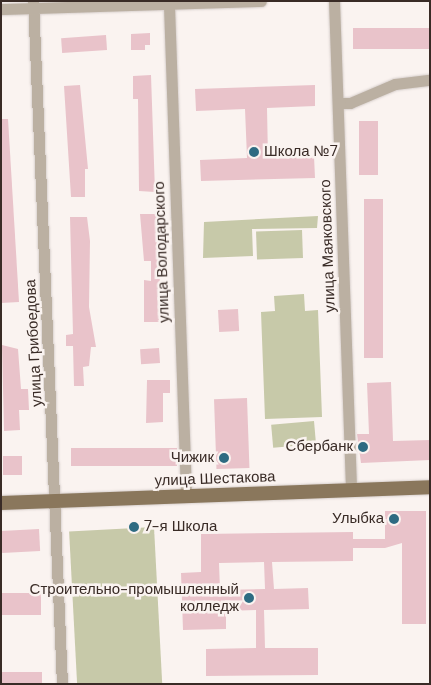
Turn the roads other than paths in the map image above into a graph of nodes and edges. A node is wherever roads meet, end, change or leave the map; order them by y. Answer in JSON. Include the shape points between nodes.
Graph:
{"nodes":[{"id":1,"x":260,"y":1,"type":"edge"},
{"id":2,"x":334,"y":1,"type":"edge"},
{"id":3,"x":33,"y":5,"type":"edge"},
{"id":4,"x":161,"y":5,"type":"edge"},
{"id":5,"x":1,"y":9,"type":"edge"},
{"id":6,"x":430,"y":80,"type":"edge"},
{"id":7,"x":338,"y":103,"type":"junction"},
{"id":8,"x":430,"y":487,"type":"edge"},
{"id":9,"x":351,"y":490,"type":"junction"},
{"id":10,"x":186,"y":496,"type":"junction"},
{"id":11,"x":56,"y":500,"type":"junction"},
{"id":12,"x":1,"y":503,"type":"edge"},
{"id":13,"x":62,"y":684,"type":"edge"}],
"edges":[{"from":1,"to":4,"type":"street"},
{"from":2,"to":7,"type":"street","name":"улица Маяковского"},
{"from":3,"to":4,"type":"street"},
{"from":3,"to":5,"type":"street"},
{"from":3,"to":11,"type":"street","name":"улица Грибоедова"},
{"from":4,"to":10,"type":"street","name":"улица Володарского"},
{"from":6,"to":7,"type":"street","via":[[395,84],[350,103]]},
{"from":7,"to":9,"type":"street","name":"улица Маяковского"},
{"from":8,"to":9,"type":"main road","name":"улица Шестакова"},
{"from":9,"to":10,"type":"main road","name":"улица Шестакова"},
{"from":10,"to":11,"type":"main road","name":"улица Шестакова"},
{"from":11,"to":12,"type":"main road","name":"улица Шестакова"},
{"from":11,"to":13,"type":"street","name":"улица Грибоедова"}]}
